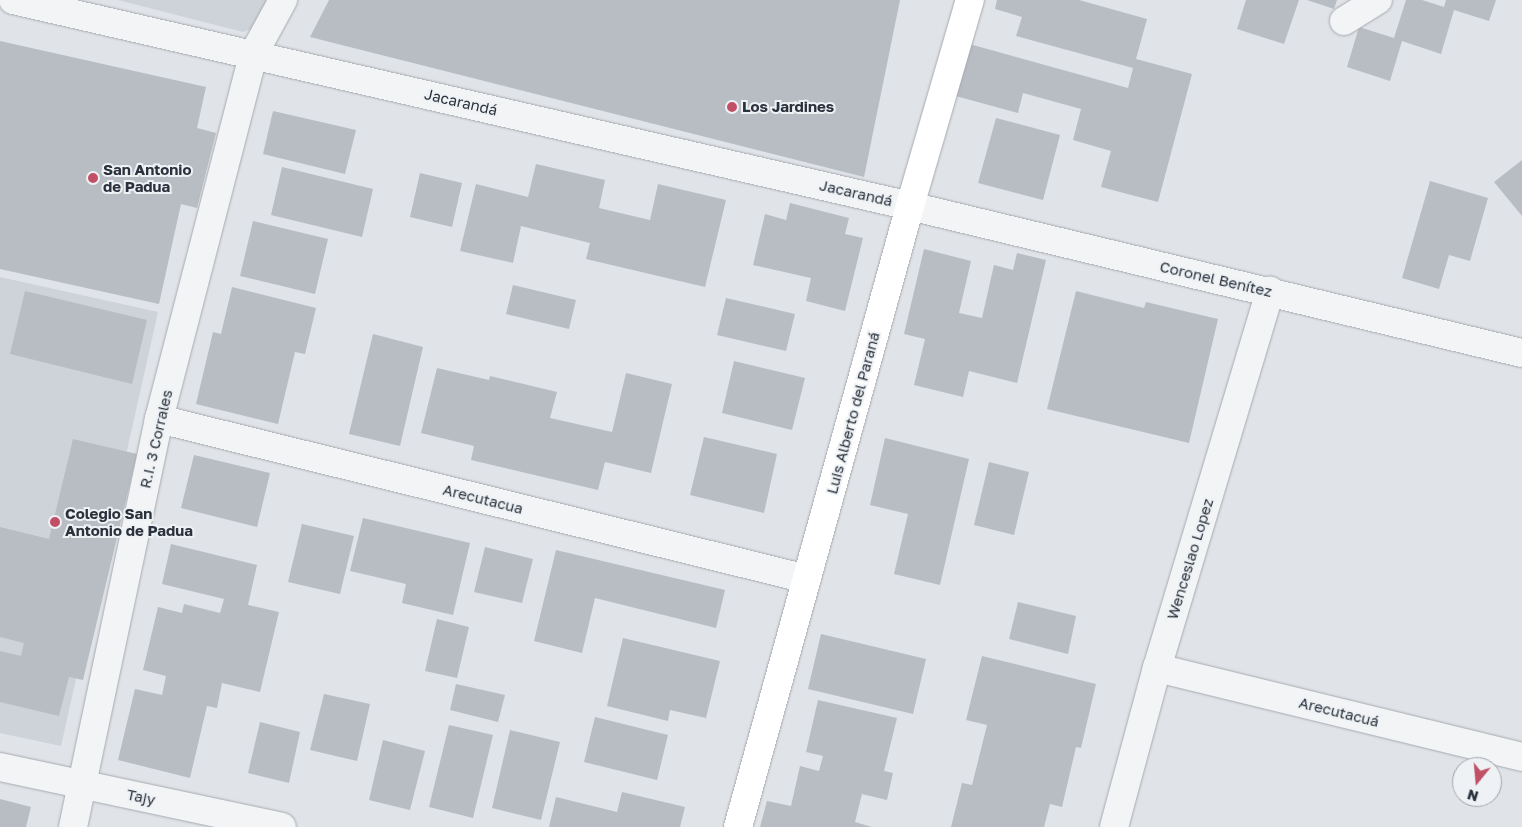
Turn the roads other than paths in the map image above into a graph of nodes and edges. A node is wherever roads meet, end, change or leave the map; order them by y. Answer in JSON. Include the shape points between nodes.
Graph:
{"nodes":[{"id":1,"x":13,"y":0,"type":"edge"},
{"id":2,"x":283,"y":0,"type":"edge"},
{"id":3,"x":970,"y":0,"type":"edge"},
{"id":4,"x":1378,"y":0,"type":"edge"},
{"id":5,"x":44,"y":3,"type":"edge"},
{"id":6,"x":1344,"y":21,"type":"dead end"},
{"id":7,"x":254,"y":54,"type":"junction"},
{"id":8,"x":910,"y":206,"type":"junction"},
{"id":9,"x":1270,"y":292,"type":"junction"},
{"id":10,"x":1522,"y":353,"type":"edge"},
{"id":11,"x":159,"y":419,"type":"junction"},
{"id":12,"x":807,"y":579,"type":"junction"},
{"id":13,"x":1157,"y":668,"type":"junction"},
{"id":14,"x":1522,"y":757,"type":"edge"},
{"id":15,"x":0,"y":767,"type":"edge"},
{"id":16,"x":82,"y":785,"type":"junction"},
{"id":17,"x":72,"y":827,"type":"edge"},
{"id":18,"x":282,"y":827,"type":"edge"},
{"id":19,"x":738,"y":827,"type":"edge"},
{"id":20,"x":1114,"y":827,"type":"edge"}],
"edges":[{"from":1,"to":5,"type":"street","name":"Jacarandá"},
{"from":2,"to":7,"type":"street","name":"R.I. 3 Corrales"},
{"from":3,"to":8,"type":"main road","name":"Luis Alberto del Paraná"},
{"from":4,"to":6,"type":"street"},
{"from":5,"to":7,"type":"street","name":"Jacarandá"},
{"from":7,"to":8,"type":"street","name":"Jacarandá"},
{"from":7,"to":11,"type":"street","name":"R.I. 3 Corrales"},
{"from":8,"to":9,"type":"street","name":"Coronel Benítez"},
{"from":8,"to":12,"type":"main road","name":"Luis Alberto del Paraná"},
{"from":9,"to":10,"type":"street","name":"Coronel Benítez"},
{"from":9,"to":13,"type":"street","name":"Wenceslao Lopez"},
{"from":11,"to":12,"type":"street","name":"Arecutacua"},
{"from":11,"to":16,"type":"street","name":"R.I. 3 Corrales"},
{"from":12,"to":19,"type":"main road","name":"Luis Alberto del Paraná"},
{"from":13,"to":14,"type":"street","name":"Arecutacuá"},
{"from":13,"to":20,"type":"street","name":"Wenceslao Lopez"},
{"from":15,"to":16,"type":"street","name":"Tajy"},
{"from":16,"to":17,"type":"street","name":"R.I. 3 Corrales"},
{"from":16,"to":18,"type":"street","name":"Tajy"}]}
